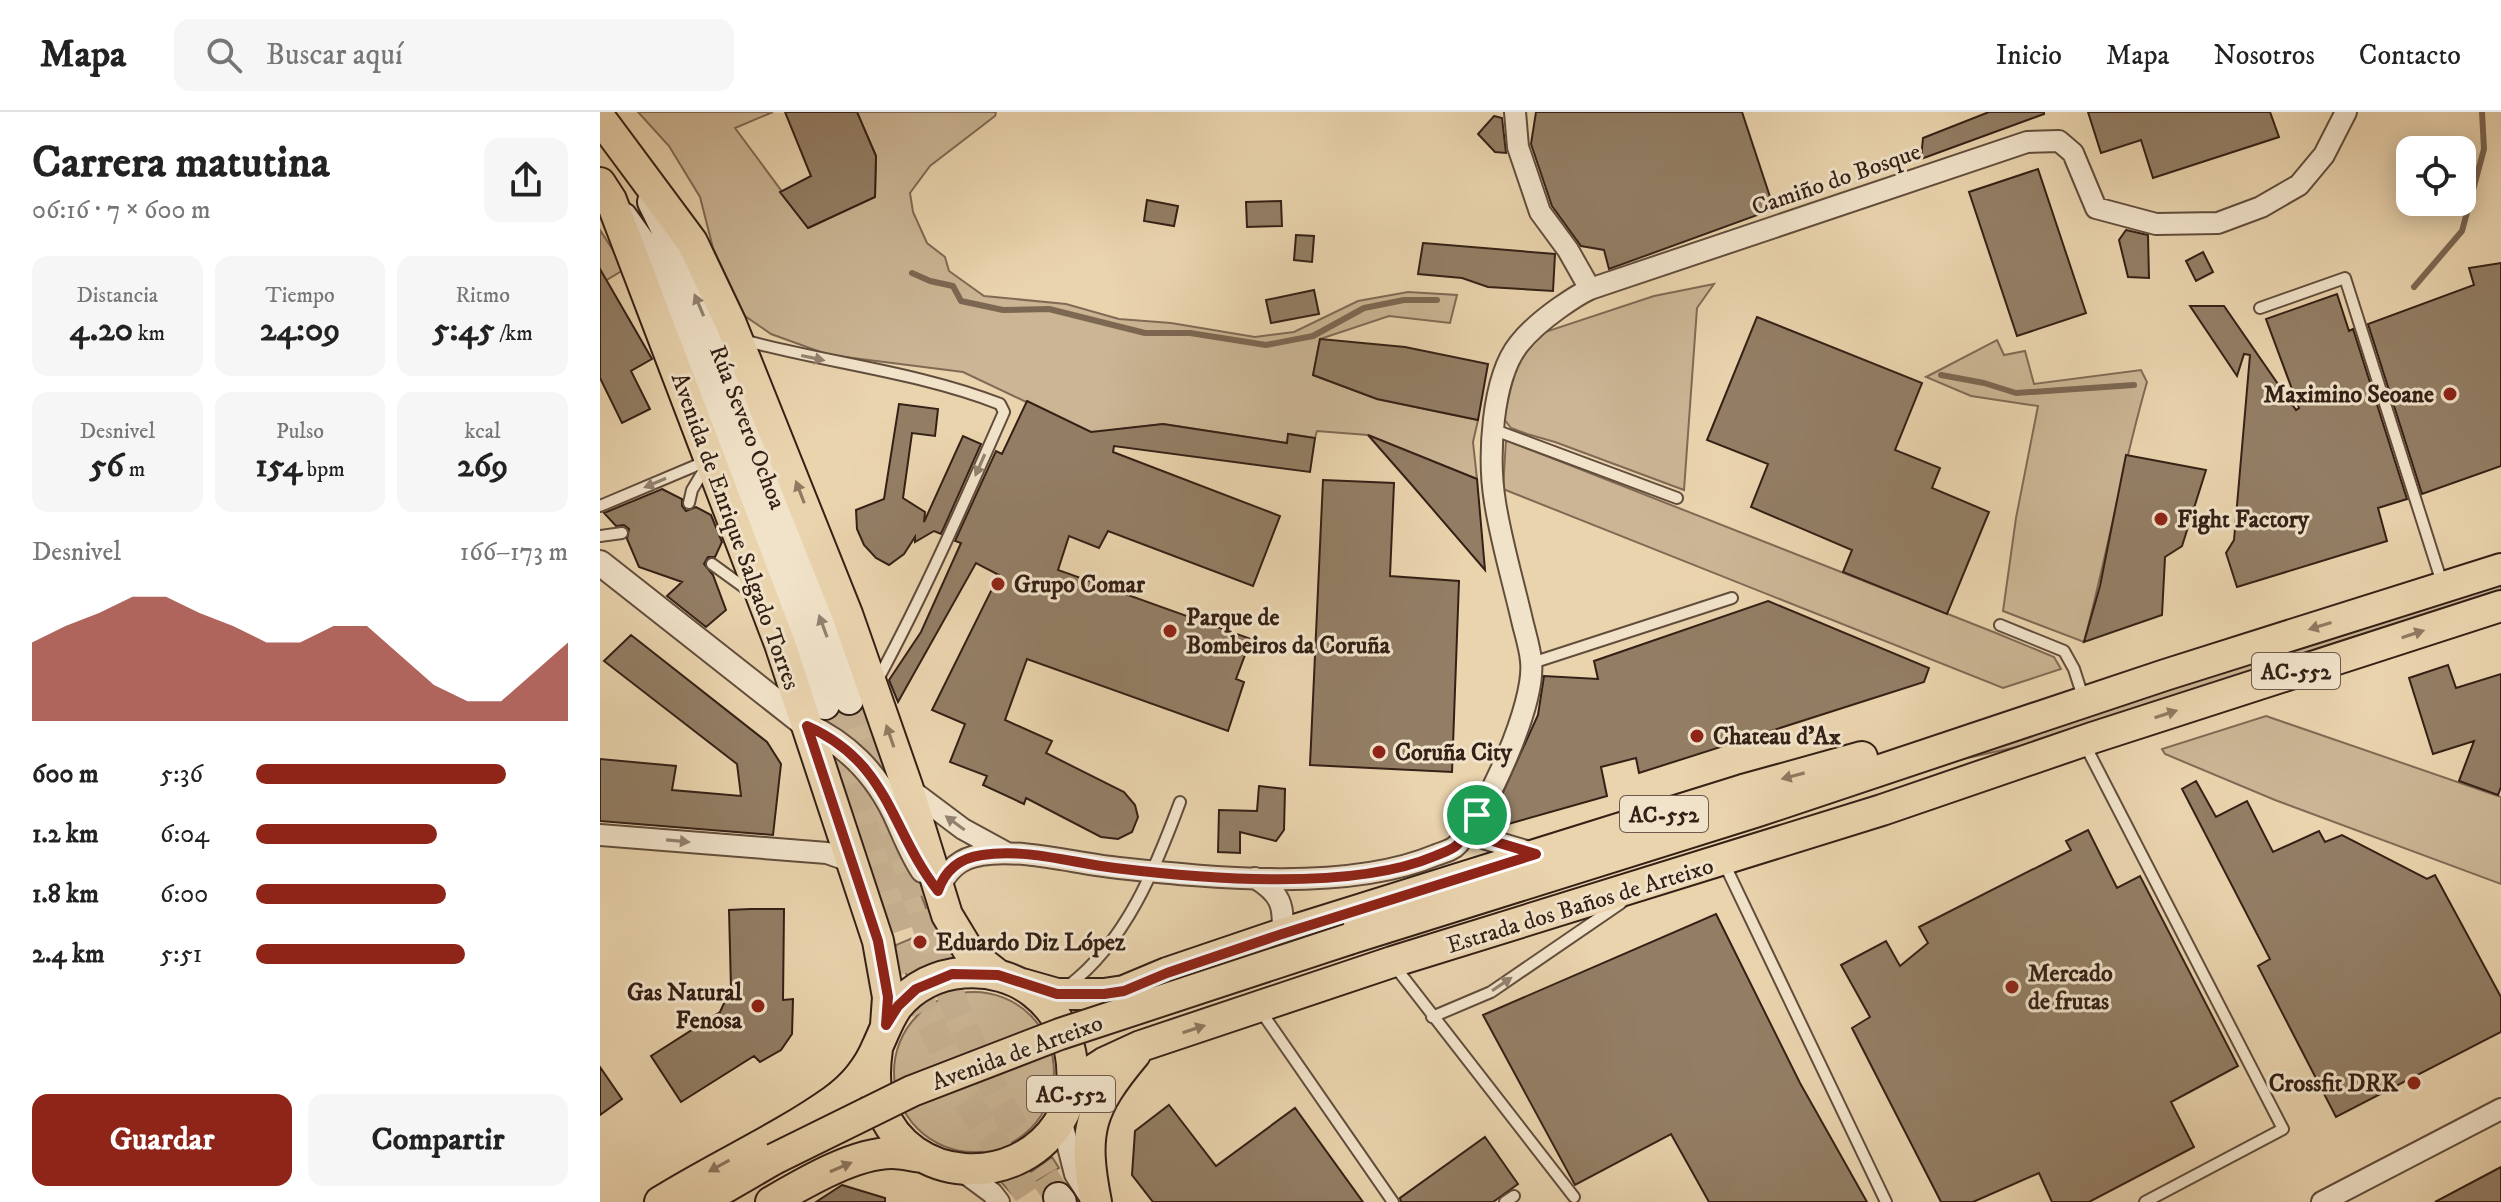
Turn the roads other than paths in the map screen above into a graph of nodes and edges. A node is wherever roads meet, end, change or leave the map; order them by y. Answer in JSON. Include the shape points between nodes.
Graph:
{"nodes":[{"id":1,"x":1515,"y":112,"type":"edge"},
{"id":2,"x":2342,"y":115,"type":"edge"},
{"id":3,"x":600,"y":118,"type":"edge"},
{"id":4,"x":631,"y":161,"type":"junction"},
{"id":5,"x":606,"y":191,"type":"edge"},
{"id":6,"x":1590,"y":289,"type":"junction"},
{"id":7,"x":2260,"y":308,"type":"dead end"},
{"id":8,"x":737,"y":338,"type":"junction"},
{"id":9,"x":1491,"y":428,"type":"junction"},
{"id":10,"x":711,"y":460,"type":"junction"},
{"id":11,"x":1677,"y":498,"type":"dead end"},
{"id":12,"x":689,"y":503,"type":"dead end"},
{"id":13,"x":600,"y":506,"type":"edge"},
{"id":14,"x":622,"y":533,"type":"dead end"},
{"id":15,"x":600,"y":536,"type":"edge"},
{"id":16,"x":600,"y":563,"type":"edge"},
{"id":17,"x":712,"y":564,"type":"dead end"},
{"id":18,"x":2501,"y":569,"type":"edge"},
{"id":19,"x":2443,"y":588,"type":"junction"},
{"id":20,"x":1732,"y":598,"type":"dead end"},
{"id":21,"x":764,"y":601,"type":"junction"},
{"id":22,"x":2501,"y":606,"type":"edge"},
{"id":23,"x":2000,"y":625,"type":"dead end"},
{"id":24,"x":1532,"y":663,"type":"junction"},
{"id":25,"x":2165,"y":675,"type":"junction"},
{"id":26,"x":2083,"y":697,"type":"junction"},
{"id":27,"x":839,"y":704,"type":"junction"},
{"id":28,"x":2088,"y":740,"type":"junction"},
{"id":29,"x":907,"y":786,"type":"junction"},
{"id":30,"x":1180,"y":802,"type":"dead end"},
{"id":31,"x":1477,"y":815,"type":"junction"},
{"id":32,"x":600,"y":835,"type":"edge"},
{"id":33,"x":1007,"y":853,"type":"junction"},
{"id":34,"x":1536,"y":854,"type":"junction"},
{"id":35,"x":1722,"y":860,"type":"junction"},
{"id":36,"x":853,"y":867,"type":"junction"},
{"id":37,"x":1154,"y":871,"type":"junction"},
{"id":38,"x":1319,"y":877,"type":"junction"},
{"id":39,"x":1255,"y":878,"type":"junction"},
{"id":40,"x":1646,"y":884,"type":"junction"},
{"id":41,"x":938,"y":891,"type":"junction"},
{"id":42,"x":1283,"y":927,"type":"junction"},
{"id":43,"x":1351,"y":946,"type":"junction"},
{"id":44,"x":1392,"y":962,"type":"junction"},
{"id":45,"x":1167,"y":973,"type":"joint"},
{"id":46,"x":1010,"y":979,"type":"junction"},
{"id":47,"x":1067,"y":987,"type":"junction"},
{"id":48,"x":1258,"y":1007,"type":"junction"},
{"id":49,"x":1432,"y":1017,"type":"junction"},
{"id":50,"x":881,"y":1037,"type":"junction"},
{"id":51,"x":1141,"y":1046,"type":"junction"},
{"id":52,"x":1073,"y":1083,"type":"junction"},
{"id":53,"x":2501,"y":1109,"type":"edge"},
{"id":54,"x":1061,"y":1119,"type":"junction"},
{"id":55,"x":778,"y":1154,"type":"junction"},
{"id":56,"x":923,"y":1157,"type":"junction"},
{"id":57,"x":961,"y":1170,"type":"junction"},
{"id":58,"x":1574,"y":1197,"type":"dead end"},
{"id":59,"x":1887,"y":1201,"type":"edge"},
{"id":60,"x":660,"y":1202,"type":"edge"},
{"id":61,"x":700,"y":1202,"type":"edge"},
{"id":62,"x":726,"y":1202,"type":"edge"},
{"id":63,"x":771,"y":1202,"type":"edge"},
{"id":64,"x":999,"y":1202,"type":"edge"},
{"id":65,"x":1095,"y":1202,"type":"edge"},
{"id":66,"x":1393,"y":1202,"type":"edge"},
{"id":67,"x":2145,"y":1202,"type":"edge"},
{"id":68,"x":2322,"y":1202,"type":"edge"}],
"edges":[{"from":1,"to":6,"type":"street","via":[[1518,147],[1540,212]]},
{"from":2,"to":6,"type":"street","name":"Camiño do Bosque","via":[[2324,155],[2299,185],[2218,223],[2156,224],[2096,208],[2073,153],[2059,141],[2027,142]]},
{"from":3,"to":4,"type":"main road","name":"Avenida de Enrique Salgado Torres"},
{"from":4,"to":8,"type":"main road","name":"Avenida de Enrique Salgado Torres","via":[[692,242]]},
{"from":27,"to":4,"type":"main road","name":"Rúa Severo Ochoa","one_way":true,"via":[[783,516],[676,249]]},
{"from":5,"to":10,"type":"main road","name":"Avenida de Enrique Salgado Torres"},
{"from":5,"to":27,"type":"main road","name":"Rúa Severo Ochoa","via":[[655,262]]},
{"from":6,"to":9,"type":"street","name":"Camiño do Bosque","via":[[1546,317],[1518,345]]},
{"from":7,"to":19,"type":"lane","via":[[2345,278]]},
{"from":27,"to":8,"type":"main road","name":"Avenida de Enrique Salgado Torres","one_way":true,"via":[[819,541]]},
{"from":8,"to":27,"type":"lane","one_way":true,"via":[[948,386],[1000,404],[1004,412],[928,582]]},
{"from":9,"to":11,"type":"lane"},
{"from":9,"to":24,"type":"street","name":"Camiño do Bosque","via":[[1495,501]]},
{"from":10,"to":12,"type":"lane"},
{"from":10,"to":13,"type":"lane","one_way":true},
{"from":10,"to":21,"type":"main road","name":"Avenida de Enrique Salgado Torres"},
{"from":14,"to":15,"type":"lane"},
{"from":16,"to":27,"type":"street"},
{"from":17,"to":21,"type":"lane"},
{"from":18,"to":19,"type":"main road","name":"Estrada dos Baños de Arteixo","number":"AC-552"},
{"from":19,"to":25,"type":"main road","name":"Estrada dos Baños de Arteixo","number":"AC-552","one_way":true},
{"from":20,"to":24,"type":"lane"},
{"from":21,"to":27,"type":"main road","name":"Avenida de Enrique Salgado Torres"},
{"from":28,"to":22,"type":"main road","name":"Estrada dos Baños de Arteixo","number":"AC-552","one_way":true},
{"from":23,"to":26,"type":"lane","via":[[2064,651]]},
{"from":24,"to":31,"type":"street","name":"Camiño do Bosque","via":[[1516,729]]},
{"from":25,"to":26,"type":"main road","name":"Estrada dos Baños de Arteixo","number":"AC-552"},
{"from":25,"to":43,"type":"main road","name":"Estrada dos Baños de Arteixo","number":"AC-552"},
{"from":26,"to":34,"type":"main road","name":"Estrada dos Baños de Arteixo","number":"AC-552","one_way":true,"via":[[1743,790]]},
{"from":29,"to":27,"type":"main road","name":"Avenida de Enrique Salgado Torres","one_way":true},
{"from":27,"to":36,"type":"main road","name":"Avenida de Enrique Salgado Torres"},
{"from":27,"to":41,"type":"street","via":[[829,735],[873,778]]},
{"from":28,"to":35,"type":"main road","name":"Estrada dos Baños de Arteixo","number":"AC-552"},
{"from":28,"to":43,"type":"main road","name":"Estrada dos Baños de Arteixo","number":"AC-552","via":[[1869,791]]},
{"from":28,"to":67,"type":"lane","via":[[2283,1129]]},
{"from":33,"to":29,"type":"street","one_way":true,"via":[[963,829]]},
{"from":29,"to":41,"type":"main road","name":"Avenida de Enrique Salgado Torres"},
{"from":30,"to":37,"type":"lane"},
{"from":31,"to":34,"type":"street","via":[[1486,839]]},
{"from":31,"to":38,"type":"street","name":"Camiño do Bosque","via":[[1456,847],[1409,867]]},
{"from":32,"to":36,"type":"street","one_way":true,"via":[[827,853]]},
{"from":33,"to":37,"type":"street"},
{"from":33,"to":41,"type":"street","via":[[979,855],[949,869]]},
{"from":34,"to":42,"type":"main road","name":"Estrada dos Baños de Arteixo","number":"AC-552"},
{"from":35,"to":40,"type":"main road","name":"Estrada dos Baños de Arteixo","number":"AC-552"},
{"from":35,"to":59,"type":"lane"},
{"from":36,"to":50,"type":"main road","name":"Avenida de Enrique Salgado Torres","via":[[878,941],[888,997]]},
{"from":36,"to":55,"type":"main road","via":[[873,978],[869,1012],[840,1073]]},
{"from":37,"to":39,"type":"street"},
{"from":37,"to":47,"type":"lane","via":[[1101,952]]},
{"from":38,"to":39,"type":"street"},
{"from":38,"to":42,"type":"street","via":[[1291,892]]},
{"from":39,"to":42,"type":"street","via":[[1277,895]]},
{"from":40,"to":44,"type":"main road","name":"Estrada dos Baños de Arteixo","number":"AC-552"},
{"from":49,"to":40,"type":"lane","one_way":true,"via":[[1491,992]]},
{"from":41,"to":46,"type":"main road","name":"Avenida de Enrique Salgado Torres","via":[[970,953]]},
{"from":41,"to":47,"type":"main road","name":"Avenida de Enrique Salgado Torres","via":[[978,937]]},
{"from":42,"to":45,"type":"main road","name":"Estrada dos Baños de Arteixo","number":"AC-552"},
{"from":43,"to":55,"type":"main road","name":"Avenida de Arteixo","number":"AC-552","bridge":true,"via":[[1045,1039],[912,1091]]},
{"from":44,"to":48,"type":"main road","name":"Estrada dos Baños de Arteixo","number":"AC-552"},
{"from":44,"to":49,"type":"lane"},
{"from":45,"to":47,"type":"main road","name":"Avenida de Enrique Salgado Torres"},
{"from":46,"to":47,"type":"main road"},
{"from":46,"to":50,"type":"main road","via":[[952,974],[935,980],[898,1006]]},
{"from":46,"to":52,"type":"main road","number":"AC-552","via":[[1046,1003],[1066,1034]]},
{"from":51,"to":48,"type":"main road","name":"Estrada dos Baños de Arteixo","number":"AC-552","one_way":true},
{"from":48,"to":66,"type":"lane"},
{"from":49,"to":58,"type":"lane"},
{"from":50,"to":55,"type":"main road","name":"Avenida de Arteixo","via":[[850,1087]]},
{"from":50,"to":56,"type":"main road","number":"AC-552","via":[[873,1072],[880,1107],[890,1127]]},
{"from":51,"to":52,"type":"main road","name":"Estrada dos Baños de Arteixo","number":"AC-552"},
{"from":51,"to":65,"type":"main road","via":[[1094,1113],[1089,1166]]},
{"from":52,"to":54,"type":"main road","number":"AC-552"},
{"from":53,"to":68,"type":"street"},
{"from":54,"to":57,"type":"main road","number":"AC-552","via":[[1035,1149],[1018,1159],[1000,1167]]},
{"from":54,"to":65,"type":"street","via":[[1075,1174]]},
{"from":55,"to":60,"type":"main road","name":"Avenida de Arteixo","one_way":true},
{"from":55,"to":61,"type":"main road","name":"Avenida de Arteixo"},
{"from":55,"to":62,"type":"main road","name":"Avenida de Arteixo"},
{"from":56,"to":57,"type":"main road","number":"AC-552"},
{"from":63,"to":56,"type":"main road","one_way":true,"via":[[867,1156]]},
{"from":57,"to":64,"type":"street"}]}
